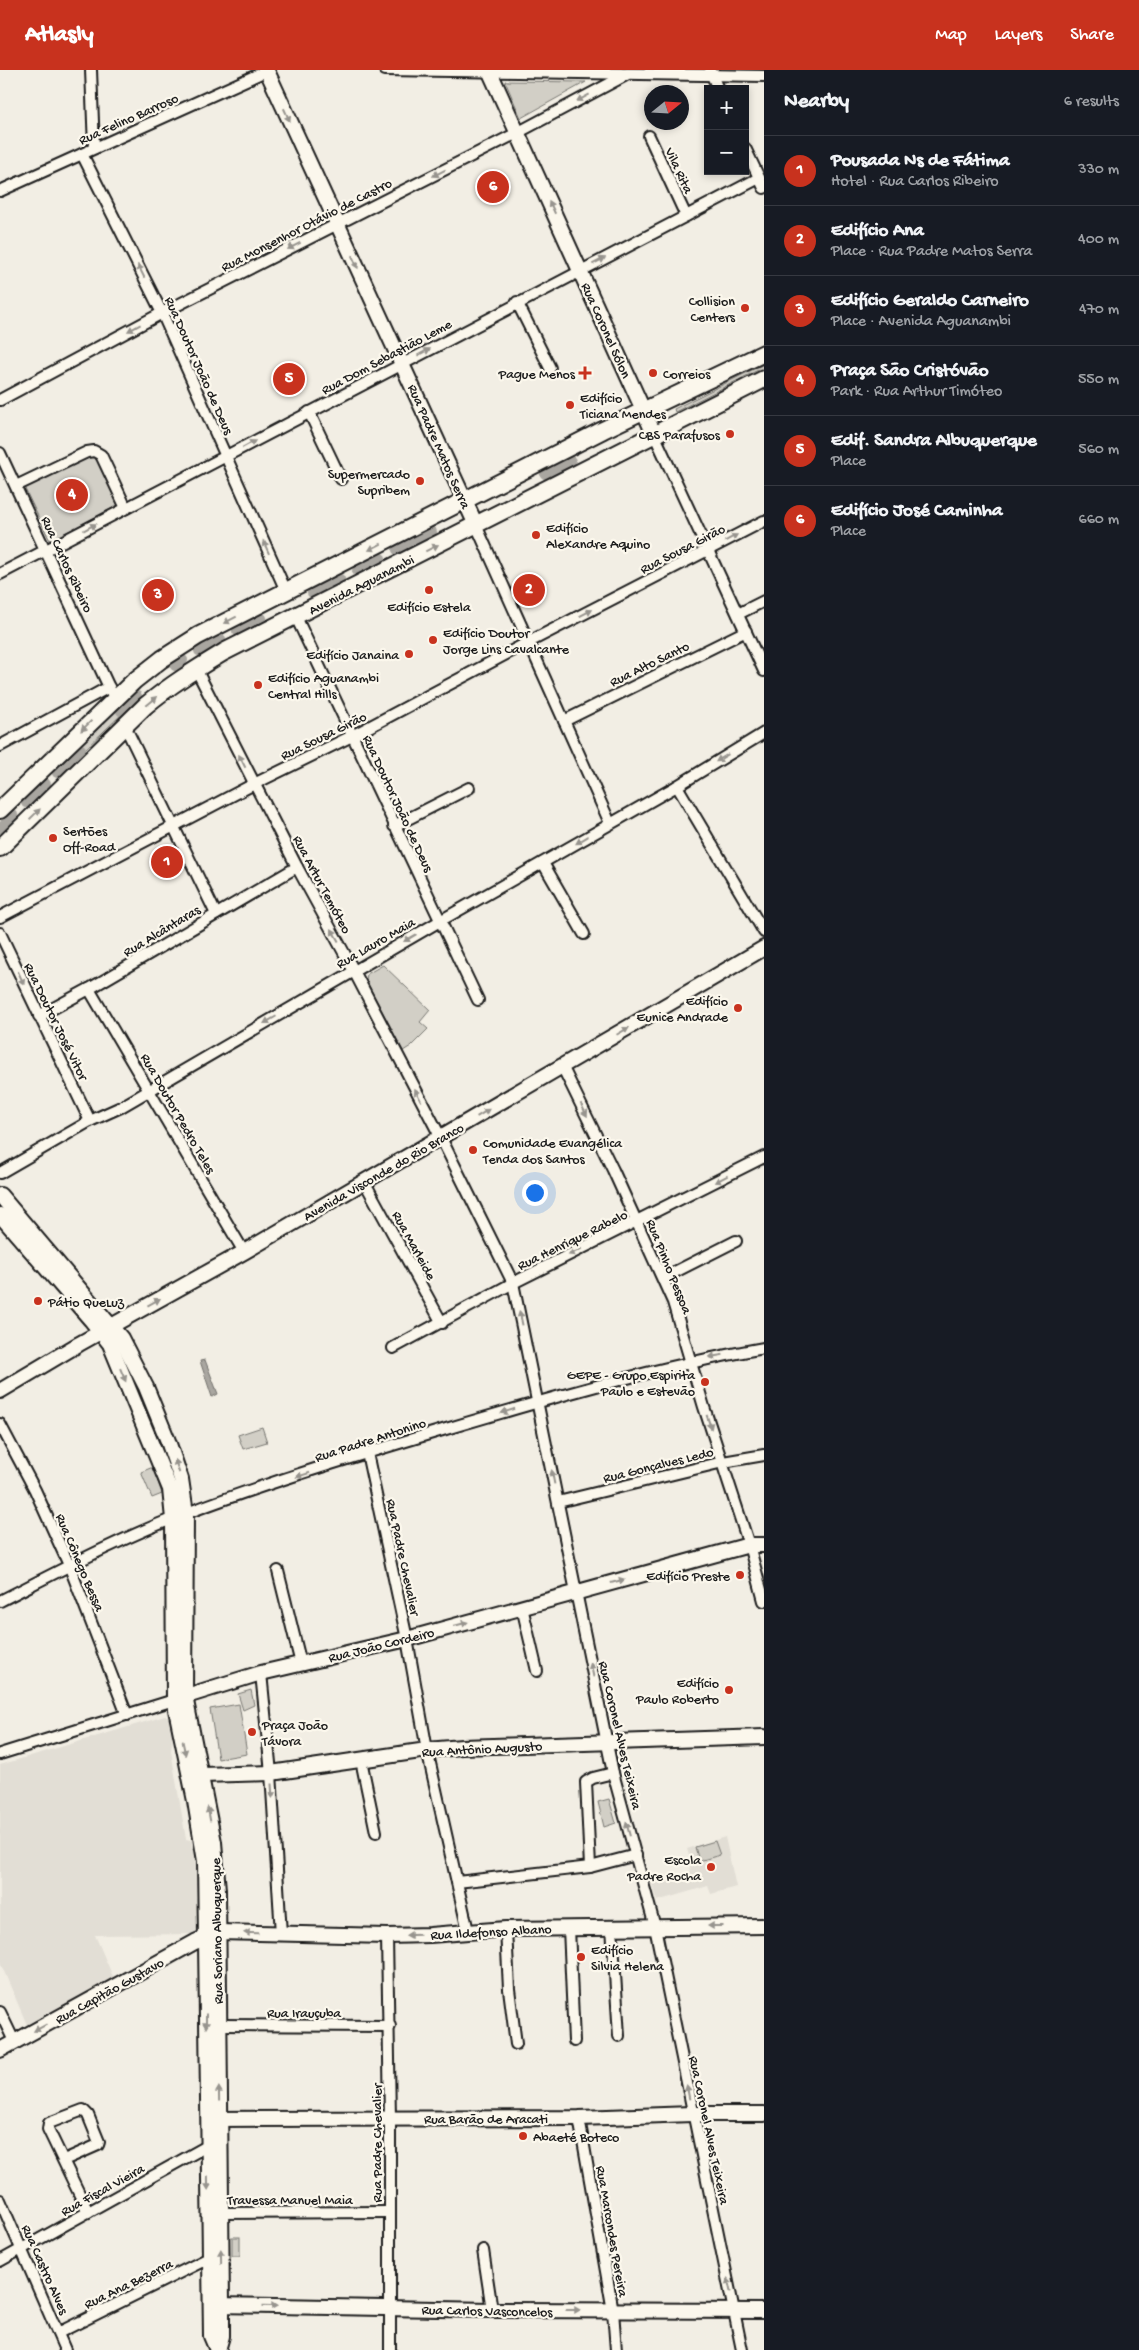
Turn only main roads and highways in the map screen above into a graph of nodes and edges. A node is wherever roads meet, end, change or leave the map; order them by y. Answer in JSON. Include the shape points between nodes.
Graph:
{"nodes":[{"id":1,"x":267,"y":70,"type":"edge"},
{"id":2,"x":489,"y":71,"type":"edge"},
{"id":3,"x":764,"y":353,"type":"edge"},
{"id":4,"x":764,"y":379,"type":"edge"},
{"id":5,"x":644,"y":411,"type":"junction"},
{"id":6,"x":654,"y":434,"type":"junction"},
{"id":7,"x":465,"y":500,"type":"junction"},
{"id":8,"x":476,"y":525,"type":"junction"},
{"id":9,"x":0,"y":810,"type":"edge"},
{"id":10,"x":0,"y":848,"type":"edge"},
{"id":11,"x":764,"y":948,"type":"edge"},
{"id":12,"x":0,"y":1195,"type":"edge"},
{"id":13,"x":0,"y":1215,"type":"edge"},
{"id":14,"x":106,"y":1329,"type":"junction"},
{"id":15,"x":0,"y":1391,"type":"edge"},
{"id":16,"x":764,"y":1545,"type":"edge"},
{"id":17,"x":180,"y":1698,"type":"junction"},
{"id":18,"x":764,"y":1737,"type":"edge"},
{"id":19,"x":202,"y":1775,"type":"junction"},
{"id":20,"x":208,"y":1843,"type":"junction"},
{"id":21,"x":764,"y":1926,"type":"edge"},
{"id":22,"x":212,"y":1935,"type":"junction"},
{"id":23,"x":0,"y":2050,"type":"edge"},
{"id":24,"x":764,"y":2114,"type":"edge"},
{"id":25,"x":213,"y":2118,"type":"junction"},
{"id":26,"x":213,"y":2146,"type":"junction"},
{"id":27,"x":216,"y":2305,"type":"junction"},
{"id":28,"x":764,"y":2311,"type":"edge"},
{"id":29,"x":217,"y":2350,"type":"edge"}],
"edges":[{"from":1,"to":7,"type":"main road","name":"Rua Padre Matos Serra","one_way":true},
{"from":5,"to":2,"type":"main road","name":"Rua Coronel Sólon","one_way":true},
{"from":3,"to":5,"type":"main road","name":"Avenida Aguanambi"},
{"from":4,"to":6,"type":"main road","name":"Avenida Aguanambi"},
{"from":5,"to":6,"type":"main road","name":"Rua Coronel Sólon"},
{"from":5,"to":7,"type":"main road","name":"Avenida Aguanambi"},
{"from":6,"to":8,"type":"main road","name":"Avenida Aguanambi"},
{"from":7,"to":8,"type":"main road","name":"Rua Padre Matos Serra"},
{"from":7,"to":9,"type":"main road","name":"Avenida Aguanambi","one_way":true,"via":[[198,636],[151,667],[112,693]]},
{"from":10,"to":8,"type":"main road","name":"Avenida Aguanambi","one_way":true,"via":[[167,688],[196,669]]},
{"from":14,"to":11,"type":"main road","name":"Avenida Visconde do Rio Branco","one_way":true,"via":[[441,1138]]},
{"from":12,"to":14,"type":"main road"},
{"from":13,"to":14,"type":"main road"},
{"from":14,"to":15,"type":"main road","name":"Avenida Visconde do Rio Branco"},
{"from":14,"to":17,"type":"main road","name":"Rua Soriano Albuquerque","one_way":true,"via":[[170,1489]]},
{"from":17,"to":14,"type":"main road","name":"Rua Soriano Albuquerque","one_way":true,"via":[[186,1514],[181,1478],[146,1387],[121,1338]]},
{"from":17,"to":16,"type":"main road","name":"Rua João Cordeiro","one_way":true,"via":[[261,1673],[407,1638],[749,1545]]},
{"from":17,"to":19,"type":"main road","name":"Rua Soriano Albuquerque"},
{"from":17,"to":20,"type":"main road","name":"Rua Soriano Albuquerque","one_way":true},
{"from":18,"to":19,"type":"main road","name":"Rua Antônio Augusto","via":[[462,1747],[271,1773]]},
{"from":20,"to":19,"type":"main road","name":"Rua Soriano Albuquerque","one_way":true},
{"from":20,"to":22,"type":"main road","name":"Rua Soriano Albuquerque"},
{"from":21,"to":22,"type":"main road","name":"Rua Ildefonso Albano","one_way":true,"via":[[506,1929],[387,1936]]},
{"from":22,"to":23,"type":"main road","name":"Rua Capitão Gustavo","one_way":true},
{"from":22,"to":25,"type":"main road","name":"Rua Soriano Albuquerque","one_way":true},
{"from":25,"to":22,"type":"main road","name":"Rua Soriano Albuquerque","one_way":true,"via":[[217,2025]]},
{"from":24,"to":25,"type":"main road","name":"Rua Barão de Aracati","via":[[579,2118]]},
{"from":25,"to":26,"type":"main road","name":"Rua Soriano Albuquerque"},
{"from":26,"to":27,"type":"main road","name":"Rua Soriano Albuquerque","one_way":true,"via":[[210,2258]]},
{"from":27,"to":26,"type":"main road","name":"Rua Soriano Albuquerque","one_way":true,"via":[[221,2213]]},
{"from":27,"to":28,"type":"main road","name":"Rua Carlos Vasconcelos","one_way":true},
{"from":27,"to":29,"type":"main road","name":"Rua Soriano Albuquerque","via":[[222,2336]]}]}
